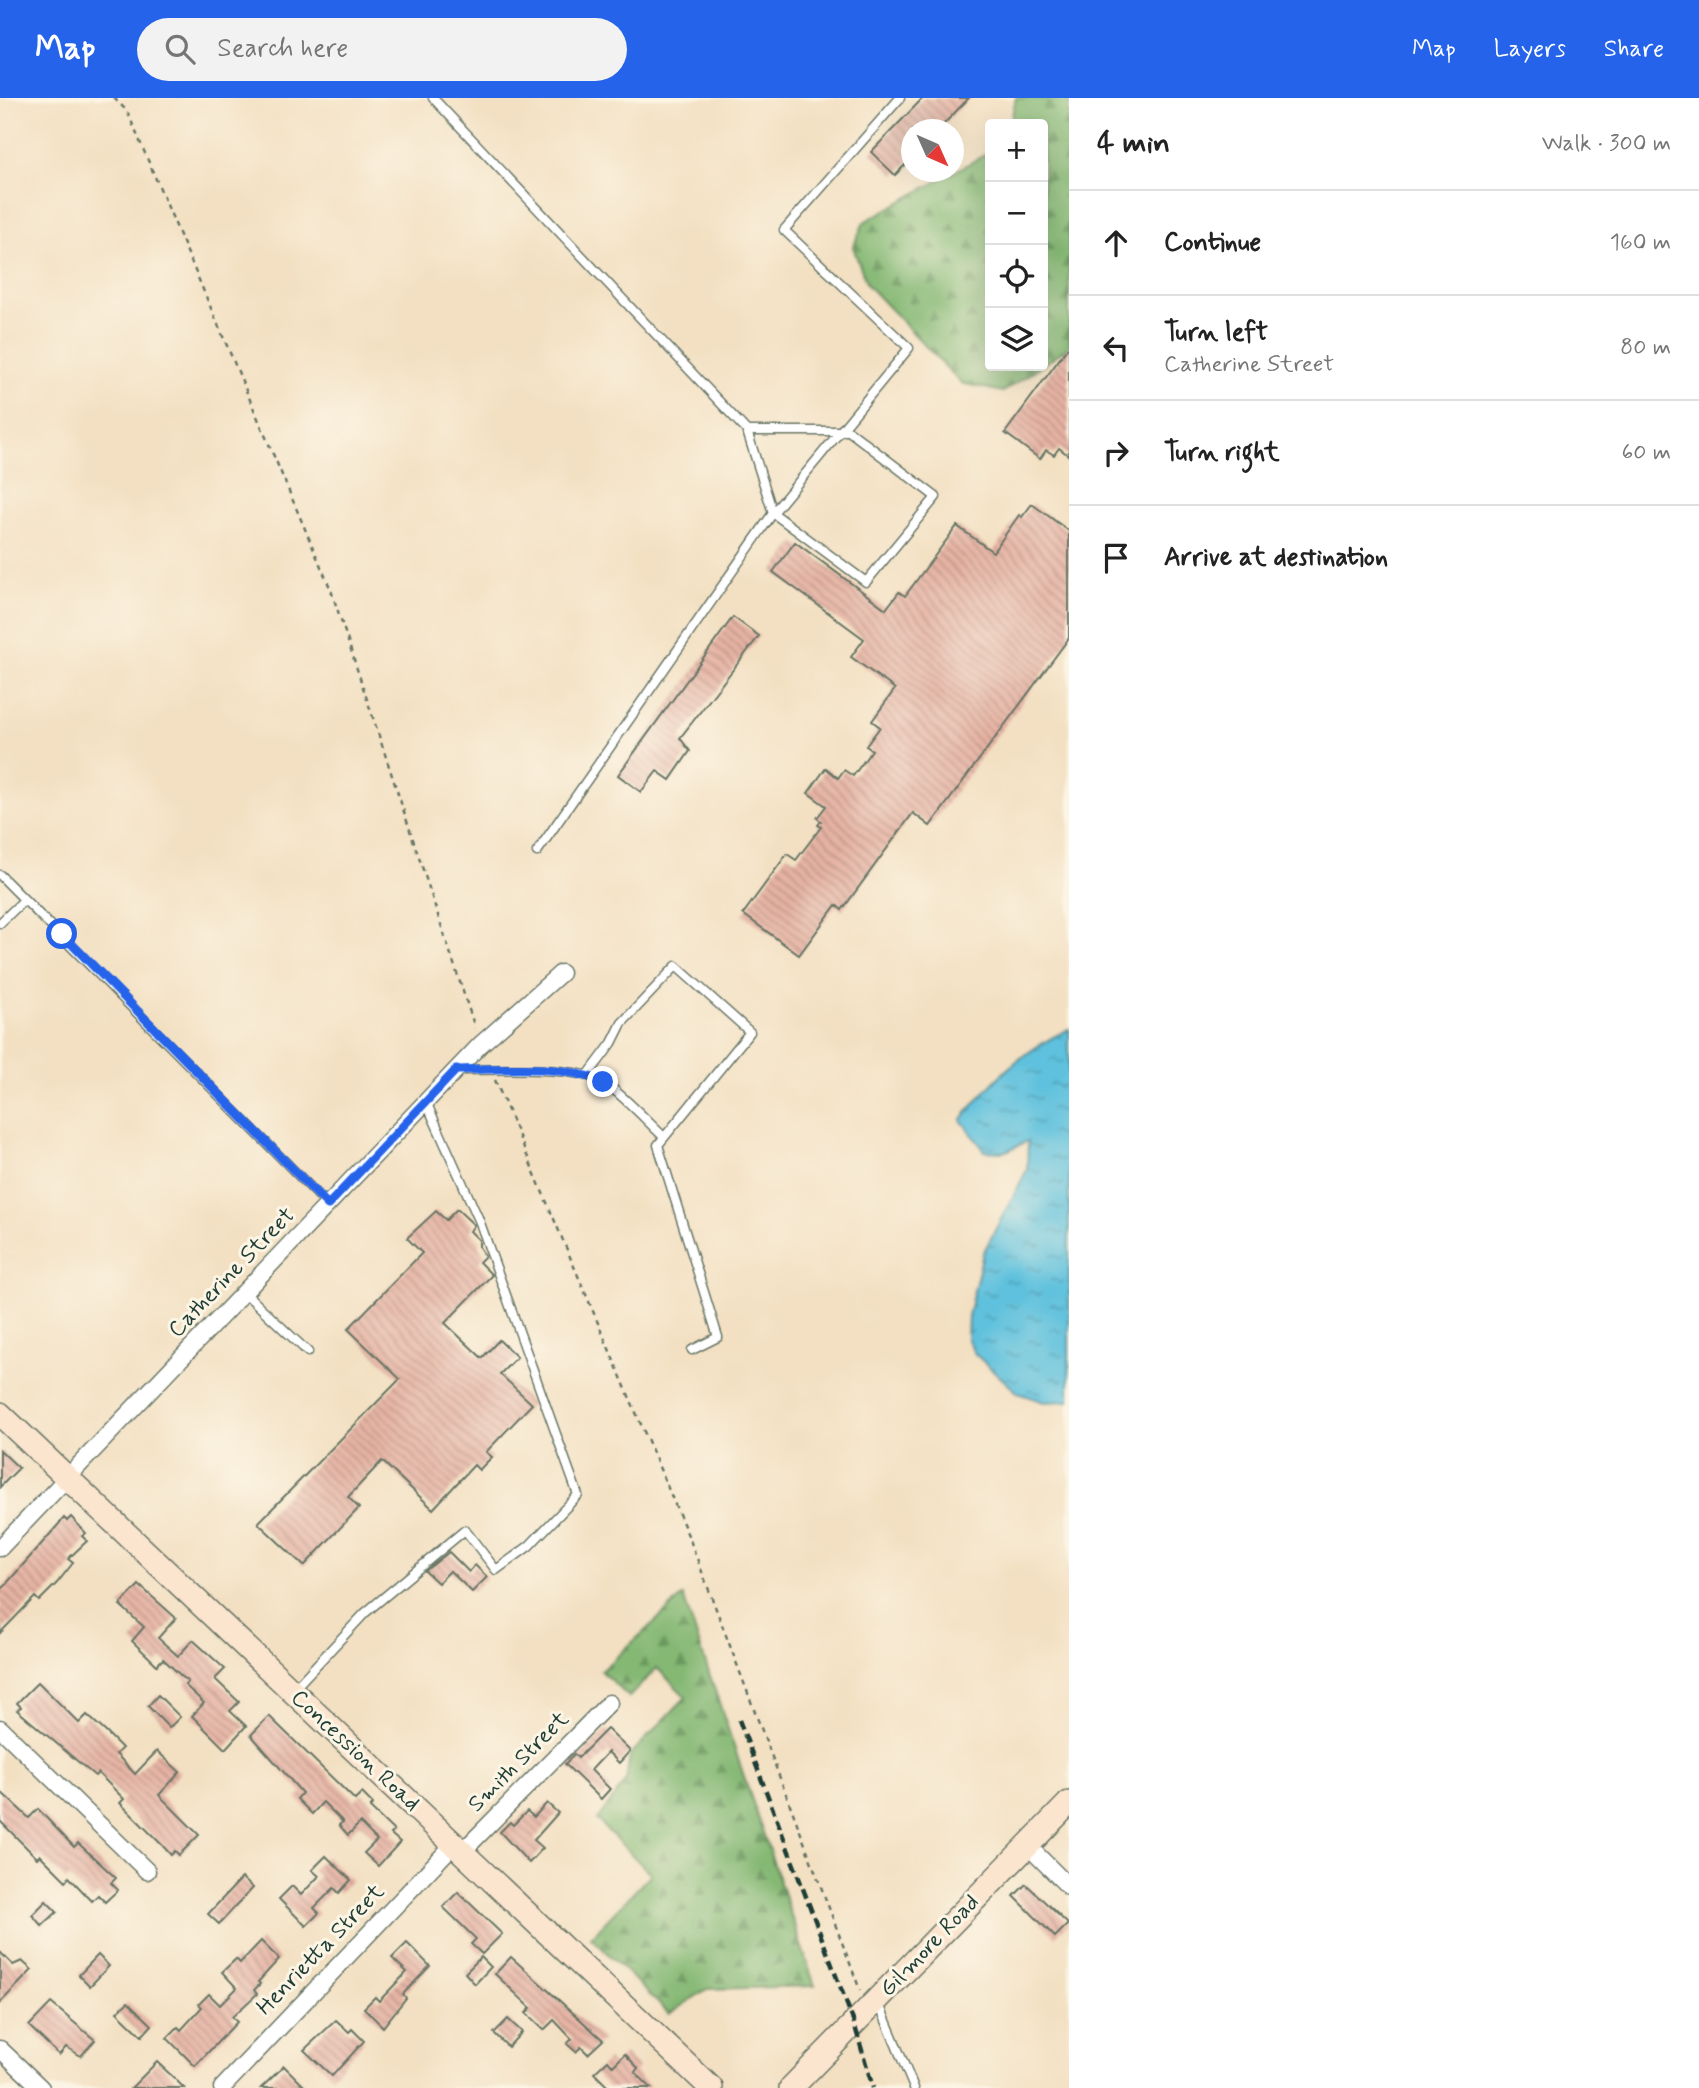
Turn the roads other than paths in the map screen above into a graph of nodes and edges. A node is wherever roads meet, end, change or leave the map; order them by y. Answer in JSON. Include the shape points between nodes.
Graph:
{"nodes":[{"id":1,"x":433,"y":98,"type":"edge"},
{"id":2,"x":900,"y":98,"type":"edge"},
{"id":3,"x":839,"y":430,"type":"junction"},
{"id":4,"x":747,"y":431,"type":"junction"},
{"id":5,"x":773,"y":513,"type":"junction"},
{"id":6,"x":537,"y":852,"type":"dead end"},
{"id":7,"x":0,"y":875,"type":"edge"},
{"id":8,"x":24,"y":900,"type":"junction"},
{"id":9,"x":0,"y":923,"type":"edge"},
{"id":10,"x":561,"y":973,"type":"dead end"},
{"id":11,"x":456,"y":1070,"type":"junction"},
{"id":12,"x":588,"y":1075,"type":"junction"},
{"id":13,"x":426,"y":1102,"type":"junction"},
{"id":14,"x":664,"y":1137,"type":"junction"},
{"id":15,"x":328,"y":1205,"type":"junction"},
{"id":16,"x":244,"y":1293,"type":"junction"},
{"id":17,"x":692,"y":1350,"type":"dead end"},
{"id":18,"x":308,"y":1352,"type":"dead end"},
{"id":19,"x":0,"y":1414,"type":"edge"},
{"id":20,"x":66,"y":1478,"type":"junction"},
{"id":21,"x":0,"y":1548,"type":"edge"},
{"id":22,"x":292,"y":1691,"type":"junction"},
{"id":23,"x":609,"y":1703,"type":"dead end"},
{"id":24,"x":0,"y":1728,"type":"edge"},
{"id":25,"x":1069,"y":1803,"type":"edge"},
{"id":26,"x":1028,"y":1846,"type":"junction"},
{"id":27,"x":458,"y":1848,"type":"junction"},
{"id":28,"x":147,"y":1871,"type":"dead end"},
{"id":29,"x":1069,"y":1887,"type":"edge"},
{"id":30,"x":872,"y":2004,"type":"junction"},
{"id":31,"x":0,"y":2049,"type":"edge"},
{"id":32,"x":41,"y":2088,"type":"edge"},
{"id":33,"x":222,"y":2088,"type":"edge"},
{"id":34,"x":711,"y":2088,"type":"edge"},
{"id":35,"x":791,"y":2088,"type":"edge"},
{"id":36,"x":914,"y":2088,"type":"edge"}],
"edges":[{"from":1,"to":4,"type":"lane"},
{"from":2,"to":3,"type":"lane","via":[[784,230],[909,348]]},
{"from":3,"to":4,"type":"lane"},
{"from":3,"to":5,"type":"lane"},
{"from":3,"to":5,"type":"lane","via":[[859,436],[936,497],[866,582]]},
{"from":4,"to":5,"type":"lane"},
{"from":5,"to":6,"type":"lane"},
{"from":7,"to":8,"type":"lane"},
{"from":8,"to":9,"type":"lane"},
{"from":8,"to":15,"type":"lane"},
{"from":10,"to":11,"type":"street","name":"Catherine Street"},
{"from":11,"to":12,"type":"lane"},
{"from":11,"to":13,"type":"street","name":"Catherine Street"},
{"from":12,"to":14,"type":"lane","via":[[603,1082]]},
{"from":12,"to":14,"type":"lane","via":[[622,1023],[676,966],[750,1032]]},
{"from":13,"to":15,"type":"street","name":"Catherine Street"},
{"from":13,"to":22,"type":"lane","via":[[480,1220],[578,1495],[529,1546],[496,1570],[465,1530],[365,1613]]},
{"from":14,"to":17,"type":"lane","via":[[657,1145],[718,1337]]},
{"from":15,"to":16,"type":"street","name":"Catherine Street"},
{"from":16,"to":18,"type":"lane"},
{"from":16,"to":20,"type":"street","name":"Catherine Street"},
{"from":19,"to":20,"type":"street","name":"Concession Road"},
{"from":20,"to":21,"type":"street","name":"Catherine Street"},
{"from":20,"to":22,"type":"street","name":"Concession Road"},
{"from":22,"to":27,"type":"street","name":"Concession Road"},
{"from":23,"to":27,"type":"street","name":"Smith Street"},
{"from":24,"to":28,"type":"street"},
{"from":25,"to":26,"type":"street","name":"Gilmore Road"},
{"from":26,"to":29,"type":"street"},
{"from":26,"to":30,"type":"street","name":"Gilmore Road"},
{"from":27,"to":33,"type":"street","name":"Henrietta Street"},
{"from":27,"to":34,"type":"street","name":"Concession Road"},
{"from":30,"to":35,"type":"street","name":"Gilmore Road"},
{"from":30,"to":36,"type":"lane"},
{"from":31,"to":32,"type":"street"}]}
